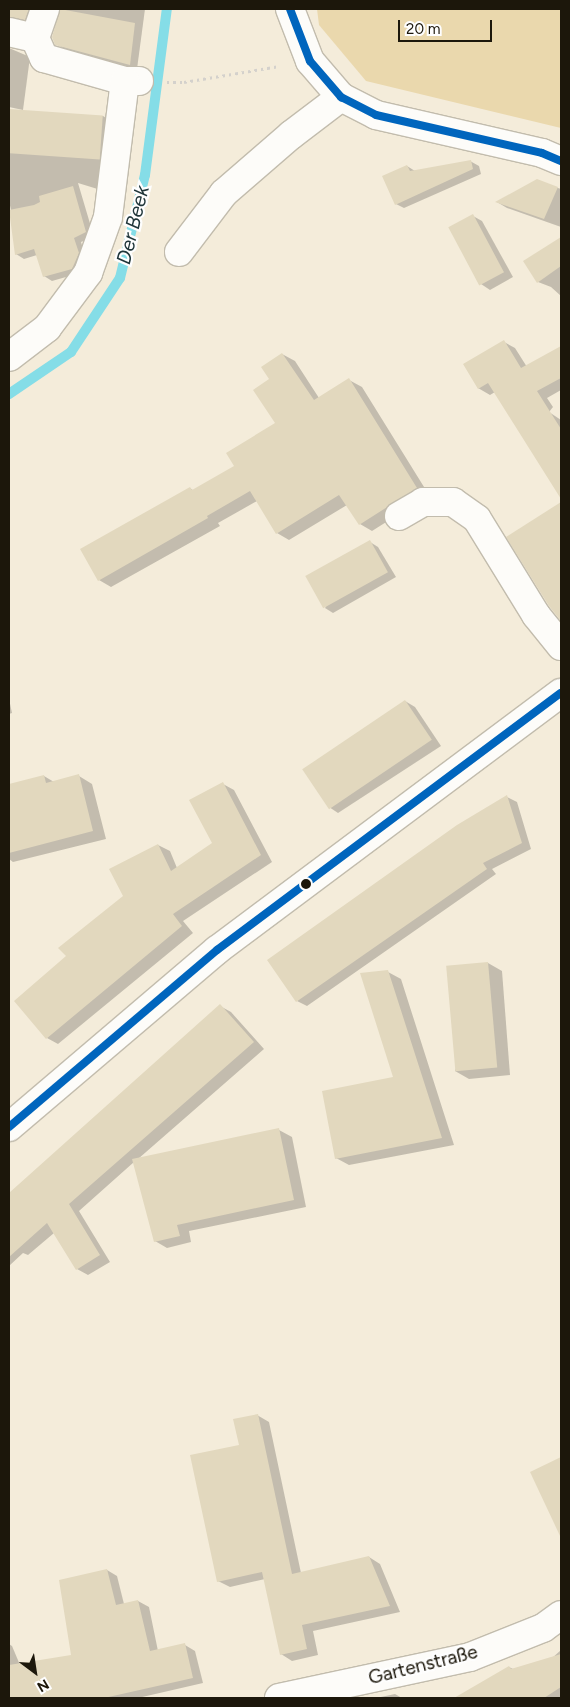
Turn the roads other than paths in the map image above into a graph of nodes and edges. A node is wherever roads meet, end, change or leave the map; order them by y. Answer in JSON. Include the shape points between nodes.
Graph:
{"nodes":[{"id":1,"x":45,"y":9,"type":"edge"},
{"id":2,"x":290,"y":9,"type":"edge"},
{"id":3,"x":9,"y":32,"type":"edge"},
{"id":4,"x":35,"y":38,"type":"junction"},
{"id":5,"x":341,"y":97,"type":"junction"},
{"id":6,"x":561,"y":161,"type":"edge"},
{"id":7,"x":179,"y":252,"type":"dead end"},
{"id":8,"x":9,"y":356,"type":"edge"},
{"id":9,"x":399,"y":516,"type":"dead end"},
{"id":10,"x":561,"y":646,"type":"edge"},
{"id":11,"x":561,"y":693,"type":"edge"},
{"id":12,"x":9,"y":1127,"type":"edge"},
{"id":13,"x":561,"y":1615,"type":"edge"},
{"id":14,"x":279,"y":1698,"type":"edge"}],
"edges":[{"from":1,"to":4,"type":"street"},
{"from":2,"to":5,"type":"street","via":[[310,61]]},
{"from":3,"to":4,"type":"street"},
{"from":4,"to":8,"type":"street","via":[[44,58],[132,81],[108,217],[88,273],[47,328]]},
{"from":5,"to":6,"type":"street","via":[[376,115],[542,153]]},
{"from":5,"to":7,"type":"street","via":[[224,193]]},
{"from":9,"to":10,"type":"street","via":[[423,502],[453,502],[477,520],[536,615]]},
{"from":11,"to":12,"type":"street","via":[[217,950]]},
{"from":13,"to":14,"type":"street","name":"Gartenstraße","via":[[543,1628],[470,1657]]}]}
